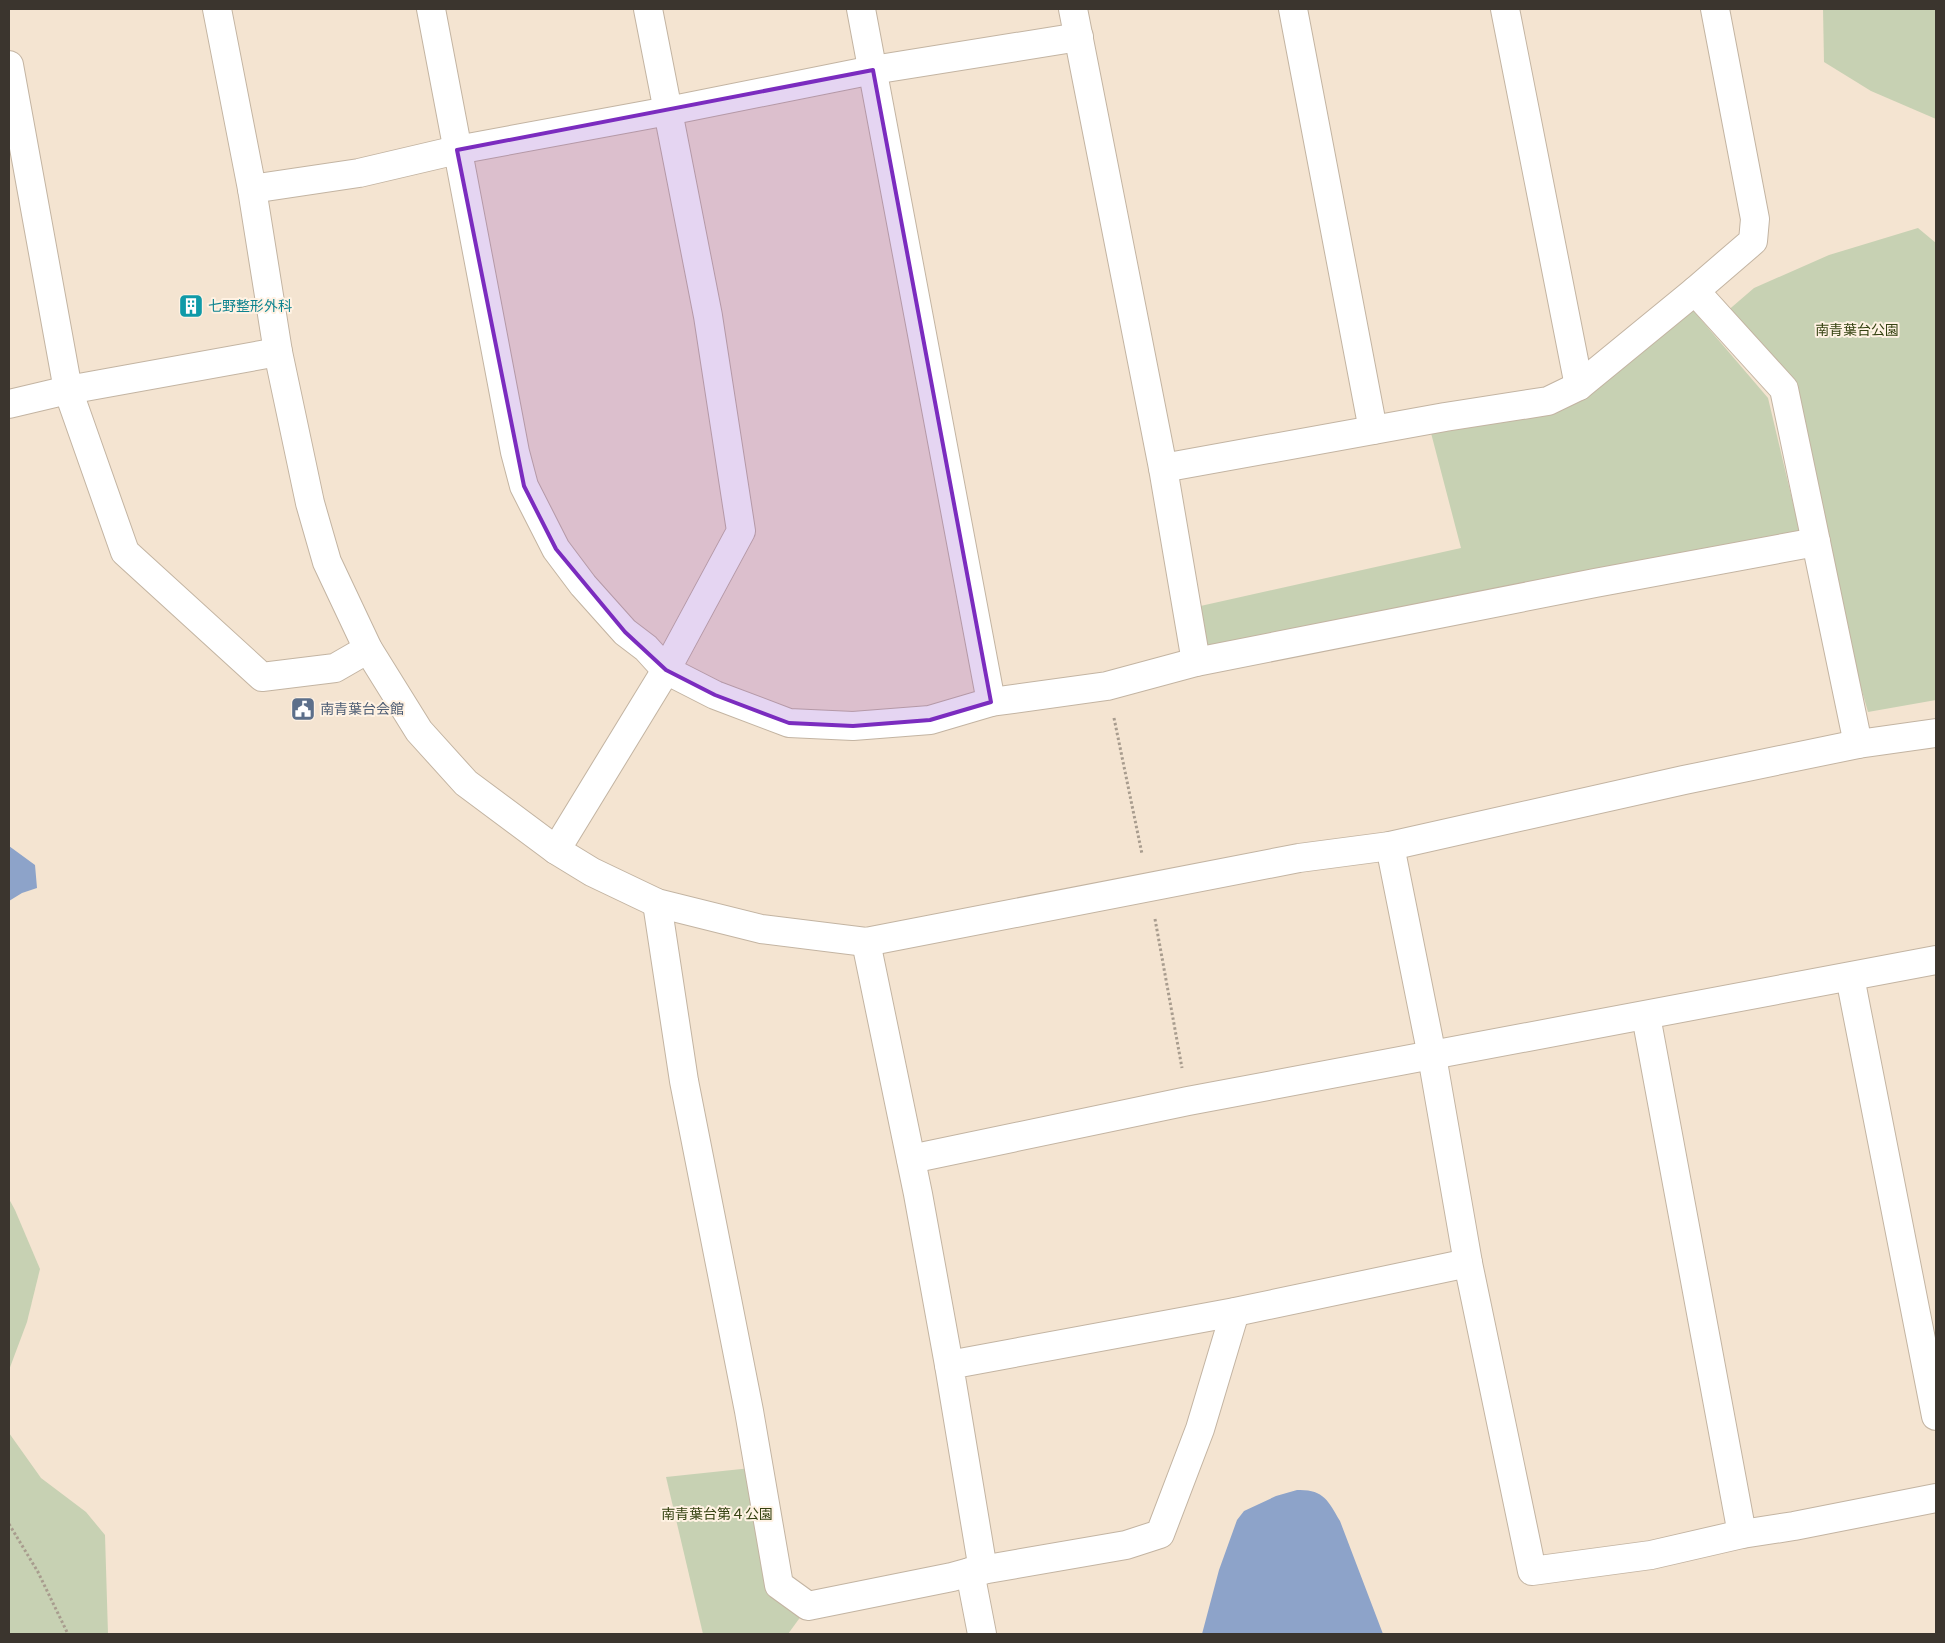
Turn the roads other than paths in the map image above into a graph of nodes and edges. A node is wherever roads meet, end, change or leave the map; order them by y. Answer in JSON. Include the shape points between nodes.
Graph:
{"nodes":[{"id":1,"x":217,"y":9,"type":"edge"},
{"id":2,"x":431,"y":9,"type":"edge"},
{"id":3,"x":648,"y":9,"type":"edge"},
{"id":4,"x":861,"y":9,"type":"edge"},
{"id":5,"x":1073,"y":9,"type":"edge"},
{"id":6,"x":1293,"y":9,"type":"edge"},
{"id":7,"x":1505,"y":9,"type":"edge"},
{"id":8,"x":1716,"y":9,"type":"edge"},
{"id":9,"x":1079,"y":37,"type":"junction"},
{"id":10,"x":9,"y":65,"type":"edge"},
{"id":11,"x":873,"y":70,"type":"junction"},
{"id":12,"x":668,"y":111,"type":"junction"},
{"id":13,"x":456,"y":150,"type":"junction"},
{"id":14,"x":252,"y":189,"type":"junction"},
{"id":15,"x":1695,"y":291,"type":"junction"},
{"id":16,"x":278,"y":352,"type":"junction"},
{"id":17,"x":1579,"y":386,"type":"junction"},
{"id":18,"x":68,"y":390,"type":"junction"},
{"id":19,"x":9,"y":404,"type":"edge"},
{"id":20,"x":1373,"y":430,"type":"junction"},
{"id":21,"x":1163,"y":468,"type":"junction"},
{"id":22,"x":1816,"y":542,"type":"junction"},
{"id":23,"x":368,"y":649,"type":"junction"},
{"id":24,"x":1196,"y":662,"type":"junction"},
{"id":25,"x":666,"y":670,"type":"junction"},
{"id":26,"x":991,"y":702,"type":"junction"},
{"id":27,"x":1936,"y":733,"type":"edge"},
{"id":28,"x":1858,"y":744,"type":"junction"},
{"id":29,"x":1390,"y":846,"type":"junction"},
{"id":30,"x":556,"y":850,"type":"junction"},
{"id":31,"x":657,"y":903,"type":"junction"},
{"id":32,"x":866,"y":942,"type":"junction"},
{"id":33,"x":1936,"y":960,"type":"edge"},
{"id":34,"x":1850,"y":977,"type":"junction"},
{"id":35,"x":1646,"y":1016,"type":"junction"},
{"id":36,"x":1432,"y":1056,"type":"junction"},
{"id":37,"x":911,"y":1159,"type":"junction"},
{"id":38,"x":1468,"y":1263,"type":"junction"},
{"id":39,"x":1235,"y":1312,"type":"junction"},
{"id":40,"x":950,"y":1366,"type":"junction"},
{"id":41,"x":1936,"y":1416,"type":"edge"},
{"id":42,"x":1936,"y":1498,"type":"edge"},
{"id":43,"x":1742,"y":1534,"type":"junction"},
{"id":44,"x":977,"y":1571,"type":"junction"},
{"id":45,"x":982,"y":1634,"type":"edge"}],
"edges":[{"from":1,"to":14,"type":"street"},
{"from":2,"to":13,"type":"street"},
{"from":3,"to":12,"type":"street"},
{"from":4,"to":11,"type":"street"},
{"from":5,"to":9,"type":"street"},
{"from":6,"to":20,"type":"street"},
{"from":7,"to":17,"type":"street"},
{"from":8,"to":15,"type":"street","via":[[1755,219],[1753,241]]},
{"from":9,"to":11,"type":"street"},
{"from":9,"to":21,"type":"street"},
{"from":10,"to":18,"type":"street"},
{"from":11,"to":12,"type":"street"},
{"from":11,"to":26,"type":"street"},
{"from":12,"to":13,"type":"street"},
{"from":12,"to":25,"type":"street","via":[[708,316],[742,531]]},
{"from":13,"to":14,"type":"street","via":[[359,173]]},
{"from":13,"to":25,"type":"street","via":[[524,486],[556,549],[583,585],[625,632],[646,648]]},
{"from":14,"to":16,"type":"street"},
{"from":15,"to":17,"type":"street"},
{"from":15,"to":22,"type":"street","via":[[1784,390]]},
{"from":16,"to":18,"type":"street"},
{"from":16,"to":23,"type":"street","via":[[310,503],[327,562]]},
{"from":17,"to":20,"type":"street","via":[[1548,401]]},
{"from":18,"to":19,"type":"street"},
{"from":18,"to":23,"type":"street","via":[[125,552],[262,677],[335,668]]},
{"from":20,"to":21,"type":"street"},
{"from":21,"to":24,"type":"street"},
{"from":22,"to":24,"type":"street"},
{"from":22,"to":28,"type":"street"},
{"from":23,"to":30,"type":"street","via":[[419,731],[466,783]]},
{"from":24,"to":26,"type":"street","via":[[1107,686]]},
{"from":25,"to":26,"type":"street","via":[[715,695],[790,723],[853,726],[930,720]]},
{"from":25,"to":30,"type":"street"},
{"from":27,"to":28,"type":"street"},
{"from":28,"to":29,"type":"street"},
{"from":29,"to":32,"type":"street","via":[[1298,858]]},
{"from":29,"to":36,"type":"street"},
{"from":30,"to":31,"type":"street","via":[[592,872]]},
{"from":31,"to":32,"type":"street","via":[[761,929]]},
{"from":31,"to":44,"type":"street","via":[[684,1081],[749,1411],[779,1585],[808,1606]]},
{"from":32,"to":37,"type":"street"},
{"from":33,"to":34,"type":"street"},
{"from":34,"to":35,"type":"street"},
{"from":34,"to":41,"type":"street"},
{"from":35,"to":36,"type":"street"},
{"from":35,"to":43,"type":"street"},
{"from":36,"to":37,"type":"street"},
{"from":36,"to":38,"type":"street"},
{"from":37,"to":40,"type":"street"},
{"from":38,"to":39,"type":"street"},
{"from":38,"to":43,"type":"street","via":[[1532,1571],[1651,1555]]},
{"from":39,"to":40,"type":"street"},
{"from":39,"to":44,"type":"street","via":[[1200,1429],[1160,1534],[1126,1545]]},
{"from":40,"to":44,"type":"street"},
{"from":42,"to":43,"type":"street"},
{"from":44,"to":45,"type":"street"}]}
